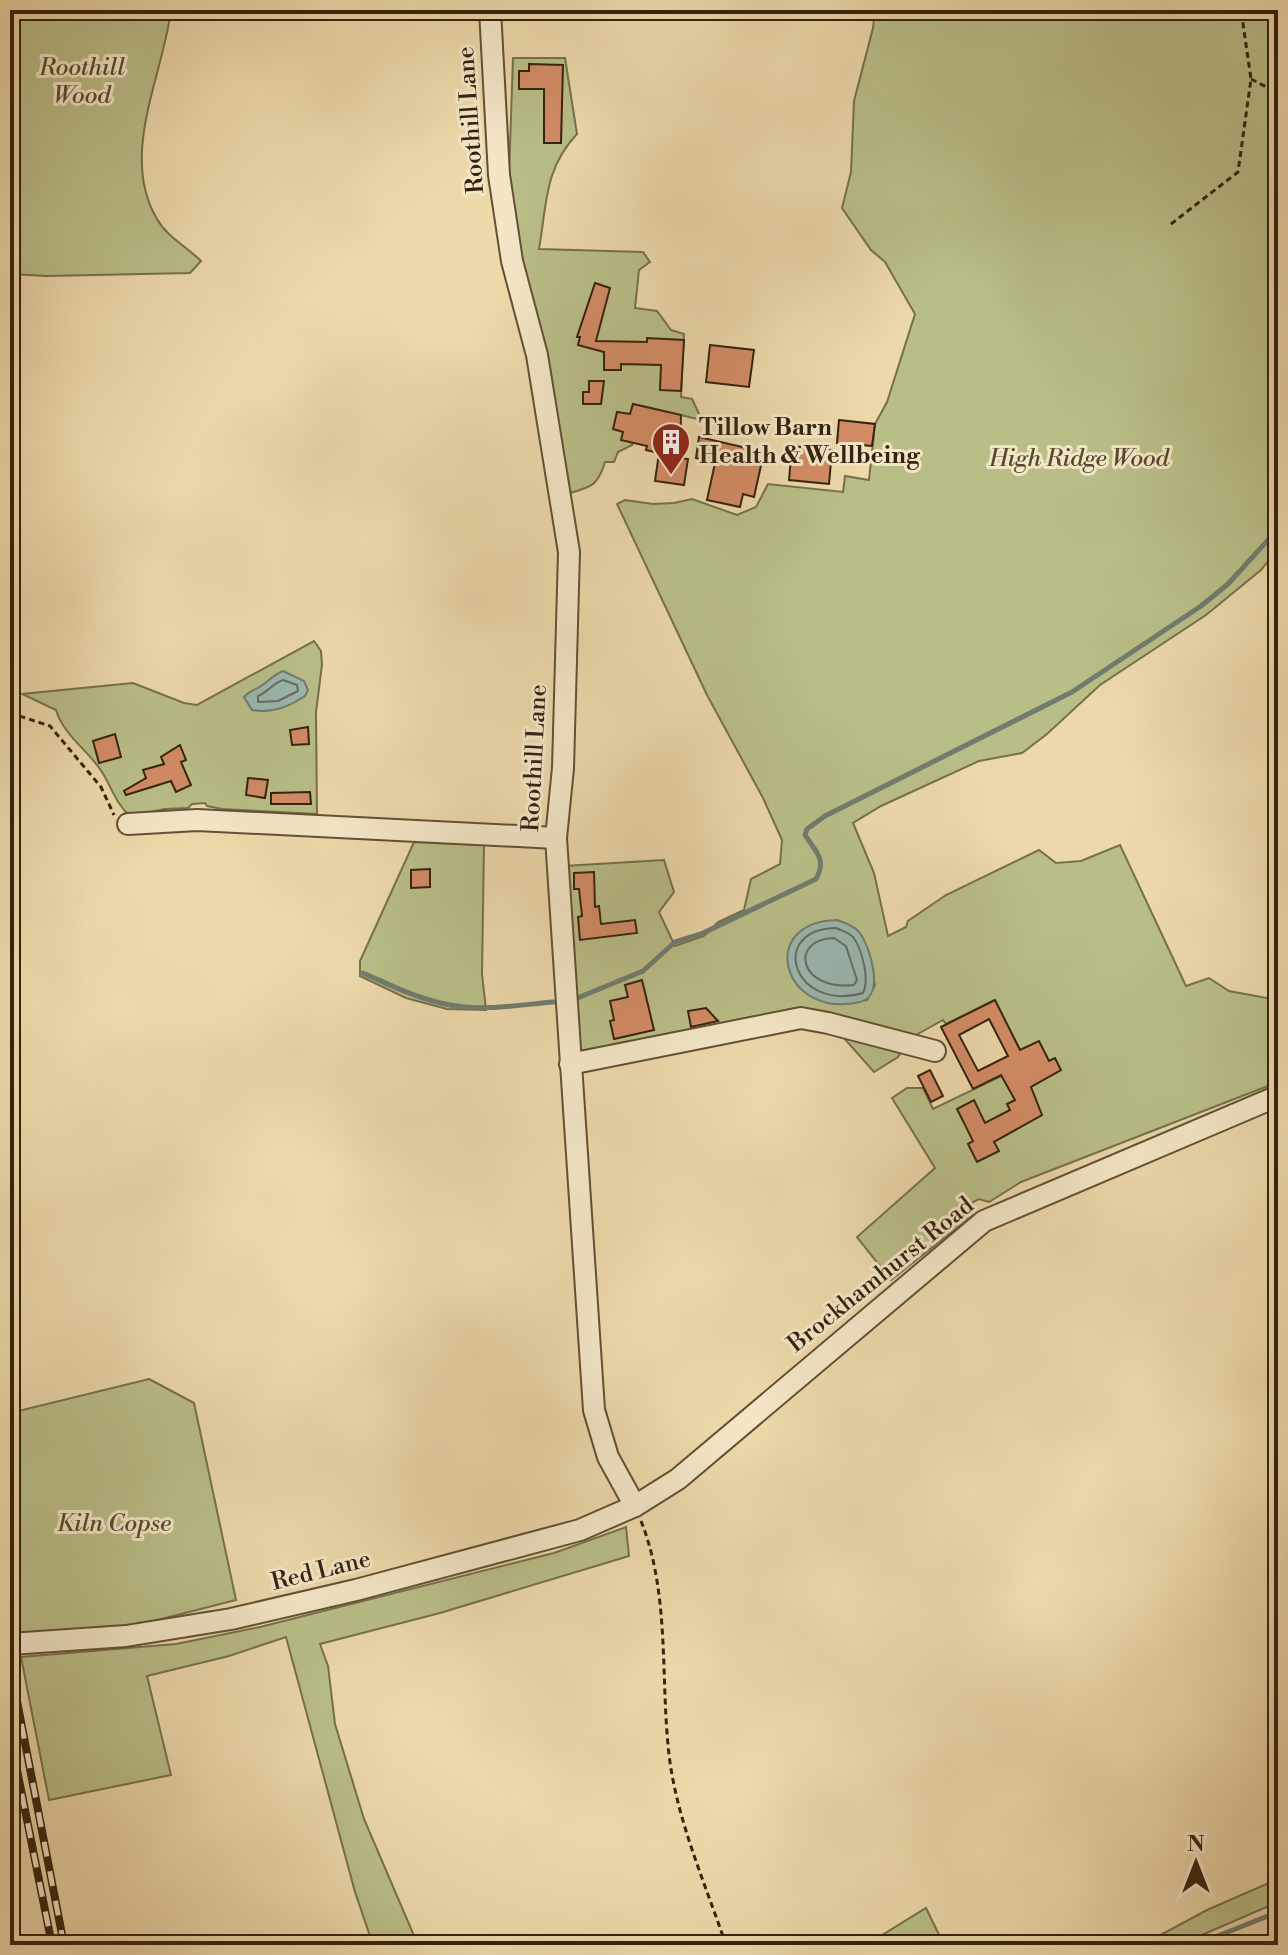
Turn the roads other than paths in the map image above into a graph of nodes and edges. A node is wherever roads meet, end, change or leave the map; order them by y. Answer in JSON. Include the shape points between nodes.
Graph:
{"nodes":[{"id":1,"x":490,"y":10,"type":"edge"},
{"id":2,"x":128,"y":824,"type":"road end"},
{"id":3,"x":556,"y":838,"type":"junction"},
{"id":4,"x":935,"y":1051,"type":"dead end"},
{"id":5,"x":570,"y":1064,"type":"junction"},
{"id":6,"x":1278,"y":1096,"type":"edge"},
{"id":7,"x":635,"y":1506,"type":"junction"},
{"id":8,"x":19,"y":1644,"type":"edge"}],
"edges":[{"from":1,"to":3,"type":"street","name":"Roothill Lane","via":[[501,189],[512,261],[537,355],[569,552]]},
{"from":2,"to":3,"type":"street","via":[[197,820]]},
{"from":3,"to":5,"type":"street","name":"Roothill Lane"},
{"from":4,"to":5,"type":"street","via":[[801,1018]]},
{"from":5,"to":7,"type":"street","name":"Roothill Lane","via":[[594,1410],[608,1457]]},
{"from":6,"to":7,"type":"street","name":"Brockhamhurst Road","via":[[984,1221],[678,1479]]},
{"from":7,"to":8,"type":"street","name":"Red Lane","via":[[580,1530],[231,1619],[126,1636]]}]}
